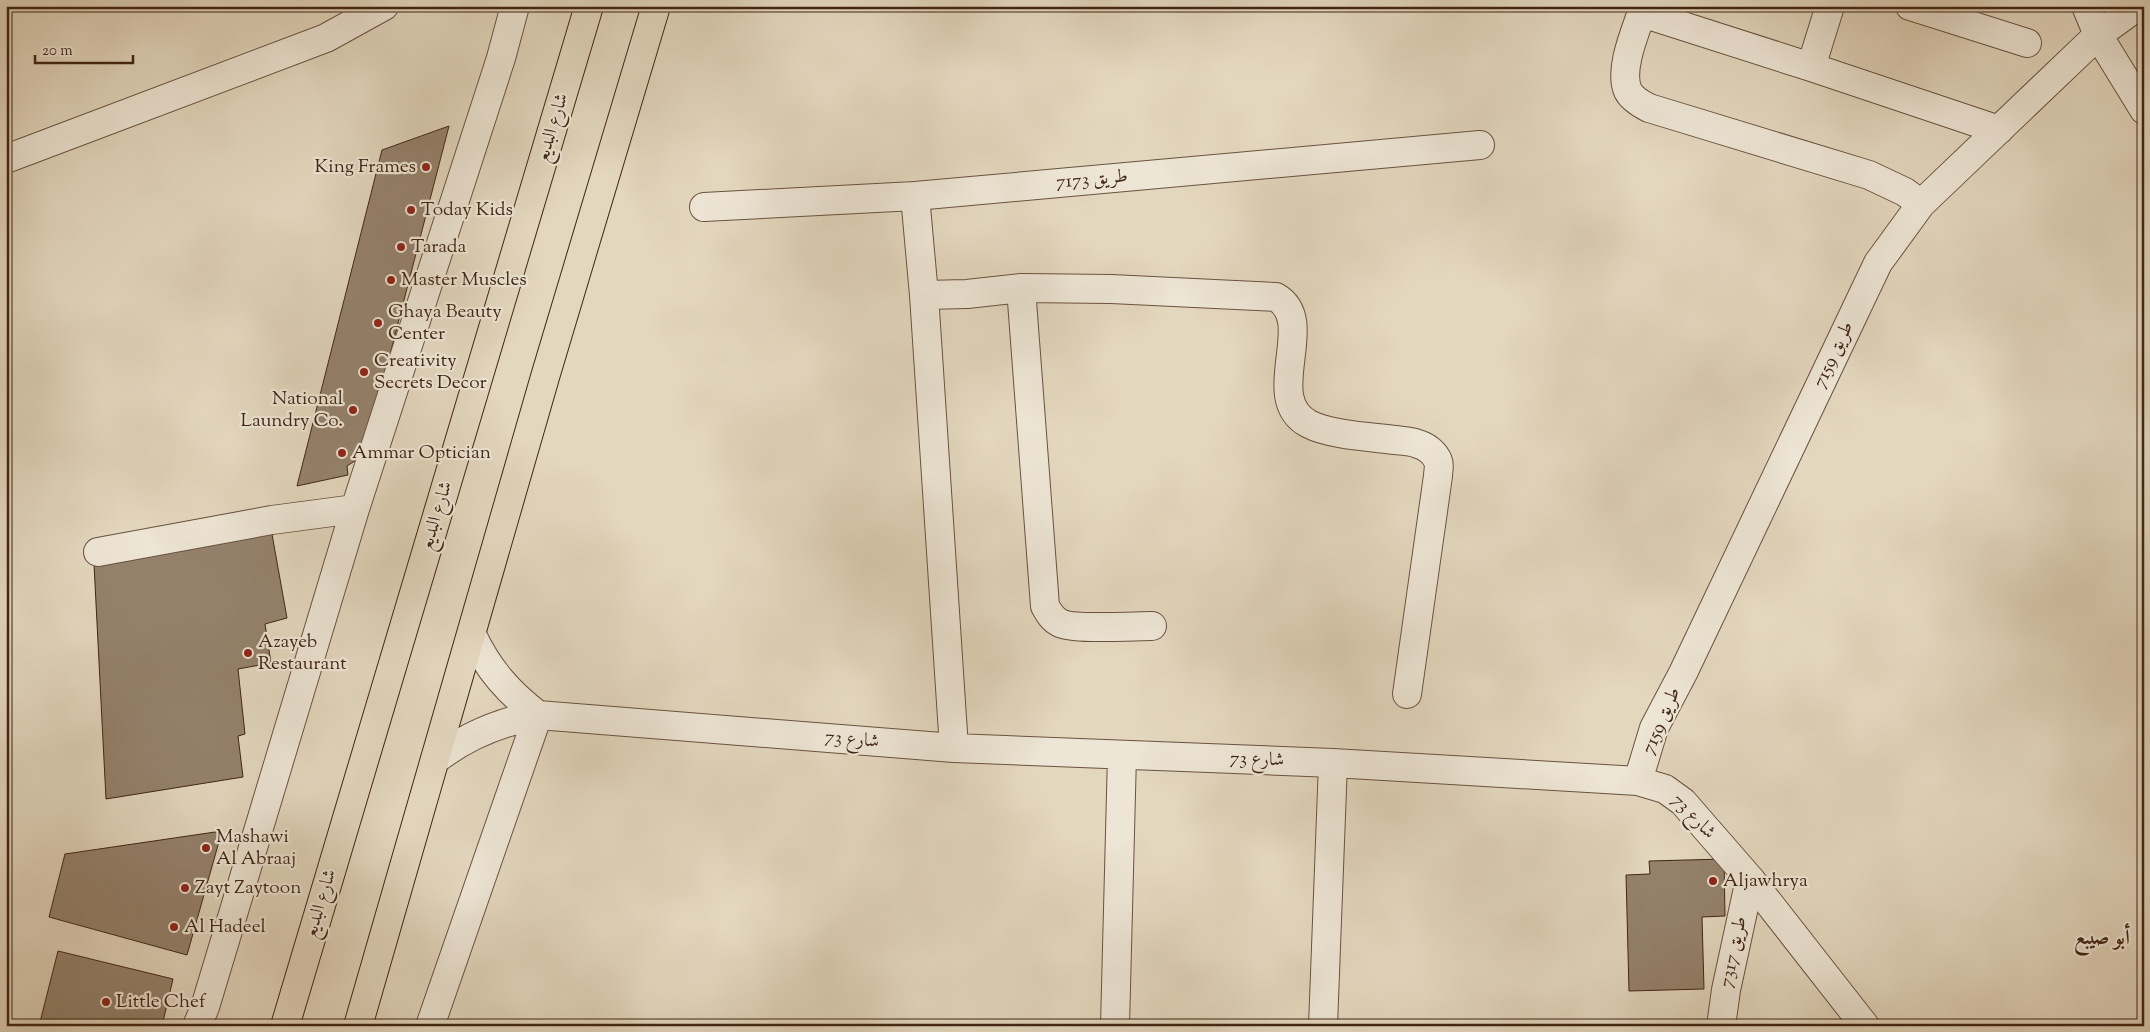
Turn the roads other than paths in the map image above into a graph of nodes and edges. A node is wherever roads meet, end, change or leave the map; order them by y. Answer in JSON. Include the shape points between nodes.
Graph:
{"nodes":[{"id":1,"x":384,"y":6,"type":"edge"},
{"id":2,"x":515,"y":6,"type":"edge"},
{"id":3,"x":589,"y":6,"type":"edge"},
{"id":4,"x":656,"y":6,"type":"edge"},
{"id":5,"x":1830,"y":6,"type":"edge"},
{"id":6,"x":1910,"y":6,"type":"edge"},
{"id":7,"x":2086,"y":6,"type":"edge"},
{"id":8,"x":2138,"y":6,"type":"edge"},
{"id":9,"x":1643,"y":10,"type":"edge"},
{"id":10,"x":2098,"y":35,"type":"junction"},
{"id":11,"x":2028,"y":44,"type":"dead end"},
{"id":12,"x":1811,"y":67,"type":"junction"},
{"id":13,"x":2144,"y":110,"type":"edge"},
{"id":14,"x":1999,"y":130,"type":"junction"},
{"id":15,"x":1480,"y":145,"type":"dead end"},
{"id":16,"x":6,"y":159,"type":"edge"},
{"id":17,"x":915,"y":196,"type":"junction"},
{"id":18,"x":1921,"y":204,"type":"junction"},
{"id":19,"x":704,"y":207,"type":"dead end"},
{"id":20,"x":1021,"y":288,"type":"junction"},
{"id":21,"x":924,"y":294,"type":"junction"},
{"id":22,"x":355,"y":509,"type":"junction"},
{"id":23,"x":98,"y":552,"type":"dead end"},
{"id":24,"x":1152,"y":626,"type":"dead end"},
{"id":25,"x":472,"y":635,"type":"junction"},
{"id":26,"x":1407,"y":694,"type":"dead end"},
{"id":27,"x":538,"y":715,"type":"junction"},
{"id":28,"x":954,"y":748,"type":"junction"},
{"id":29,"x":1122,"y":755,"type":"junction"},
{"id":30,"x":435,"y":760,"type":"junction"},
{"id":31,"x":1333,"y":763,"type":"junction"},
{"id":32,"x":1638,"y":781,"type":"junction"},
{"id":33,"x":1750,"y":879,"type":"junction"},
{"id":34,"x":197,"y":1026,"type":"edge"},
{"id":35,"x":285,"y":1026,"type":"edge"},
{"id":36,"x":358,"y":1026,"type":"edge"},
{"id":37,"x":430,"y":1026,"type":"edge"},
{"id":38,"x":1116,"y":1026,"type":"edge"},
{"id":39,"x":1323,"y":1026,"type":"edge"},
{"id":40,"x":1721,"y":1026,"type":"edge"},
{"id":41,"x":1864,"y":1026,"type":"edge"}],
"edges":[{"from":1,"to":16,"type":"street","via":[[326,38]]},
{"from":2,"to":22,"type":"street"},
{"from":3,"to":35,"type":"main road","name":"شارع البديع"},
{"from":4,"to":25,"type":"main road"},
{"from":5,"to":12,"type":"street"},
{"from":6,"to":11,"type":"street"},
{"from":7,"to":10,"type":"street"},
{"from":8,"to":10,"type":"street","name":"طريق 7159"},
{"from":9,"to":12,"type":"street"},
{"from":9,"to":18,"type":"street","via":[[1625,65],[1624,78],[1628,92],[1637,102],[1869,175],[1905,192]]},
{"from":10,"to":13,"type":"street"},
{"from":10,"to":14,"type":"street","name":"طريق 7159"},
{"from":12,"to":14,"type":"street"},
{"from":14,"to":18,"type":"street","name":"طريق 7159"},
{"from":15,"to":17,"type":"street","name":"طريق 7173"},
{"from":17,"to":19,"type":"street","name":"طريق 7173"},
{"from":17,"to":21,"type":"street"},
{"from":18,"to":32,"type":"street","name":"طريق 7159","via":[[1878,263],[1654,728]]},
{"from":20,"to":21,"type":"street","via":[[967,294]]},
{"from":20,"to":24,"type":"street","via":[[1045,606],[1051,617],[1062,624]]},
{"from":20,"to":26,"type":"street","via":[[1276,297],[1282,300],[1291,314],[1289,402],[1298,416],[1310,425],[1344,434],[1416,443],[1433,453],[1439,462],[1438,476]]},
{"from":21,"to":28,"type":"street"},
{"from":22,"to":23,"type":"street","via":[[272,520]]},
{"from":22,"to":34,"type":"street"},
{"from":25,"to":27,"type":"street","via":[[492,672]]},
{"from":25,"to":30,"type":"main road"},
{"from":27,"to":28,"type":"street","name":"شارع 73"},
{"from":27,"to":30,"type":"street","name":"شارع 73","via":[[473,735]]},
{"from":27,"to":37,"type":"street"},
{"from":28,"to":29,"type":"street","name":"شارع 73"},
{"from":29,"to":31,"type":"street","name":"شارع 73"},
{"from":29,"to":38,"type":"street"},
{"from":30,"to":36,"type":"main road"},
{"from":31,"to":32,"type":"street","name":"شارع 73"},
{"from":31,"to":39,"type":"street"},
{"from":32,"to":33,"type":"street","name":"شارع 73","via":[[1665,789],[1683,802]]},
{"from":33,"to":40,"type":"street","name":"طريق 7317"},
{"from":33,"to":41,"type":"street","name":"شارع 73"}]}
